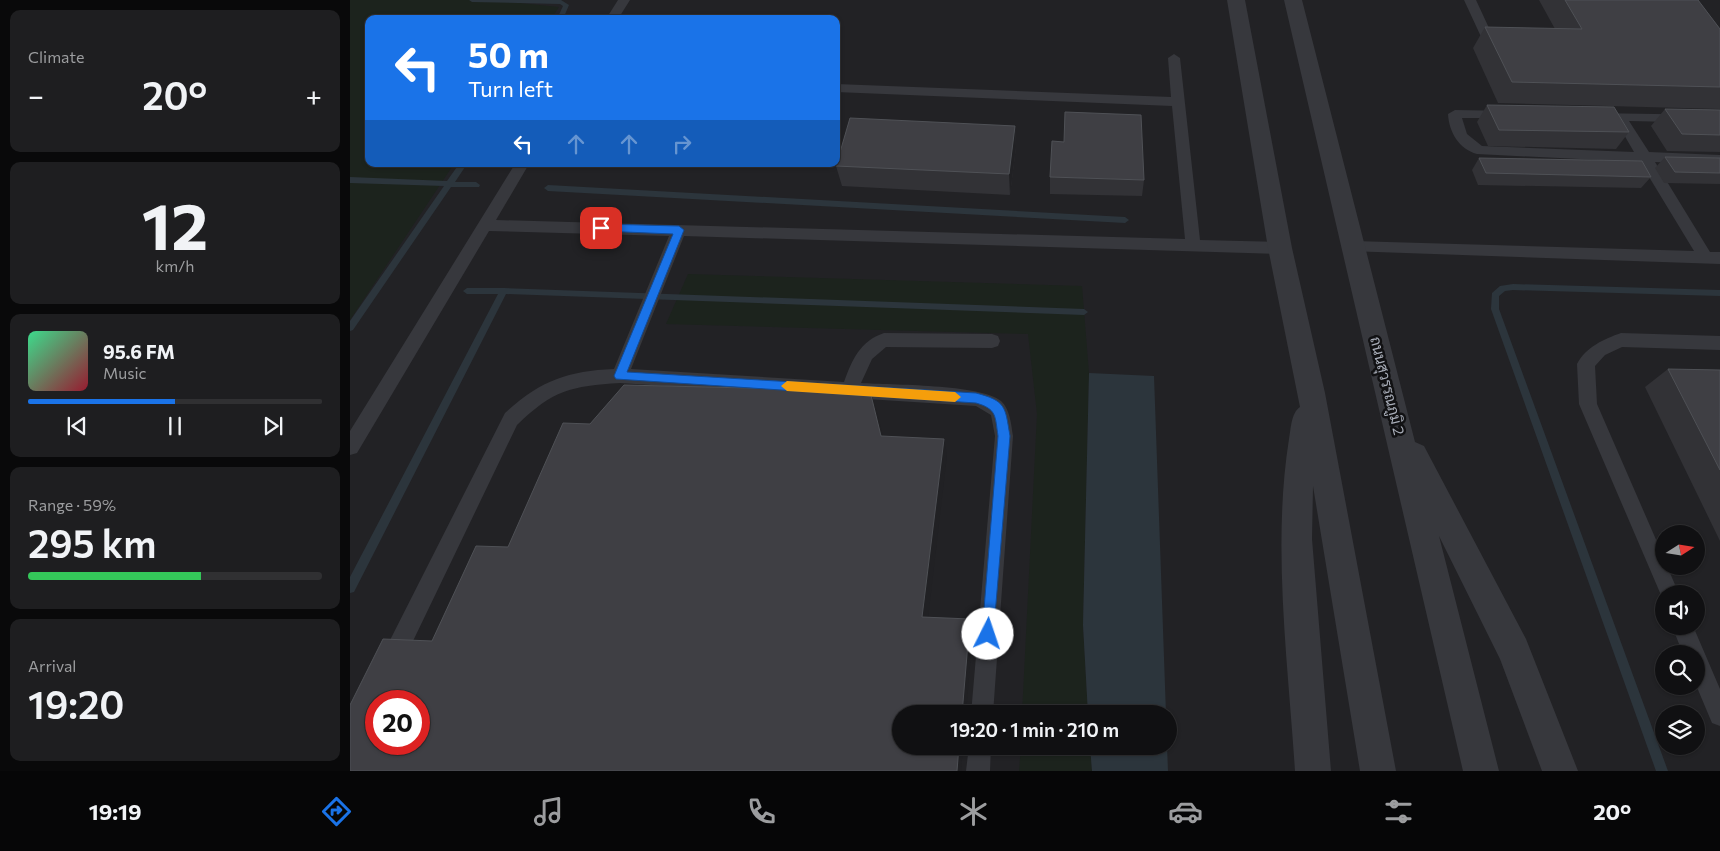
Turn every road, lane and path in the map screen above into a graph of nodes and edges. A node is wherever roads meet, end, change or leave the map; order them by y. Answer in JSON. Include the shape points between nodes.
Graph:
{"nodes":[{"id":1,"x":624,"y":0,"type":"edge"},
{"id":2,"x":1236,"y":0,"type":"edge"},
{"id":3,"x":1293,"y":0,"type":"edge"},
{"id":4,"x":1470,"y":0,"type":"edge"},
{"id":5,"x":615,"y":15,"type":"edge"},
{"id":6,"x":1489,"y":41,"type":"edge"},
{"id":7,"x":1174,"y":58,"type":"dead end"},
{"id":8,"x":840,"y":88,"type":"edge"},
{"id":9,"x":1177,"y":102,"type":"junction"},
{"id":10,"x":1523,"y":114,"type":"edge"},
{"id":11,"x":1582,"y":116,"type":"edge"},
{"id":12,"x":1620,"y":117,"type":"junction"},
{"id":13,"x":1720,"y":120,"type":"edge"},
{"id":14,"x":1644,"y":157,"type":"junction"},
{"id":15,"x":1720,"y":160,"type":"edge"},
{"id":16,"x":520,"y":167,"type":"edge"},
{"id":17,"x":485,"y":225,"type":"junction"},
{"id":18,"x":679,"y":230,"type":"junction"},
{"id":19,"x":1193,"y":244,"type":"junction"},
{"id":20,"x":1354,"y":247,"type":"junction"},
{"id":21,"x":1280,"y":248,"type":"junction"},
{"id":22,"x":1713,"y":258,"type":"edge"},
{"id":23,"x":992,"y":341,"type":"dead end"},
{"id":24,"x":1720,"y":343,"type":"edge"},
{"id":25,"x":620,"y":376,"type":"junction"},
{"id":26,"x":850,"y":390,"type":"junction"},
{"id":27,"x":1311,"y":393,"type":"junction"},
{"id":28,"x":1394,"y":419,"type":"junction"},
{"id":29,"x":350,"y":447,"type":"edge"},
{"id":30,"x":1665,"y":585,"type":"edge"},
{"id":31,"x":385,"y":676,"type":"edge"},
{"id":32,"x":1705,"y":680,"type":"edge"},
{"id":33,"x":983,"y":705,"type":"edge"},
{"id":34,"x":1720,"y":715,"type":"edge"},
{"id":35,"x":979,"y":755,"type":"edge"},
{"id":36,"x":978,"y":771,"type":"edge"},
{"id":37,"x":1313,"y":771,"type":"edge"},
{"id":38,"x":1378,"y":771,"type":"edge"},
{"id":39,"x":1481,"y":771,"type":"edge"},
{"id":40,"x":1560,"y":771,"type":"edge"}],
"edges":[{"from":1,"to":5,"type":"lane"},
{"from":2,"to":21,"type":"street"},
{"from":3,"to":20,"type":"street","name":"ถนนสุวรรณภูมิ 2"},
{"from":4,"to":6,"type":"lane"},
{"from":7,"to":9,"type":"lane"},
{"from":8,"to":9,"type":"lane"},
{"from":9,"to":19,"type":"lane"},
{"from":10,"to":14,"type":"lane","via":[[1455,114],[1455,121],[1467,145],[1477,150]]},
{"from":11,"to":12,"type":"lane"},
{"from":12,"to":13,"type":"lane"},
{"from":12,"to":14,"type":"lane"},
{"from":14,"to":15,"type":"lane"},
{"from":14,"to":22,"type":"lane","via":[[1689,228]]},
{"from":16,"to":17,"type":"lane"},
{"from":17,"to":18,"type":"lane"},
{"from":17,"to":29,"type":"lane"},
{"from":18,"to":19,"type":"lane"},
{"from":18,"to":25,"type":"lane"},
{"from":19,"to":21,"type":"lane"},
{"from":20,"to":22,"type":"lane"},
{"from":20,"to":28,"type":"street","name":"ถนนสุวรรณภูมิ 2"},
{"from":21,"to":27,"type":"street"},
{"from":23,"to":26,"type":"lane","via":[[884,340],[867,350]]},
{"from":24,"to":30,"type":"lane","via":[[1621,340],[1599,350],[1586,364],[1588,404]]},
{"from":25,"to":26,"type":"lane"},
{"from":25,"to":31,"type":"lane","via":[[587,378],[550,387],[532,398],[511,419]]},
{"from":26,"to":33,"type":"lane","via":[[976,398],[993,403],[1000,414],[1004,436]]},
{"from":27,"to":37,"type":"street","via":[[1298,476],[1296,540]]},
{"from":27,"to":38,"type":"street"},
{"from":28,"to":39,"type":"street","name":"ถนนสุวรรณภูมิ 2"},
{"from":28,"to":40,"type":"street","via":[[1514,651]]},
{"from":32,"to":34,"type":"lane"},
{"from":35,"to":36,"type":"lane"}]}
